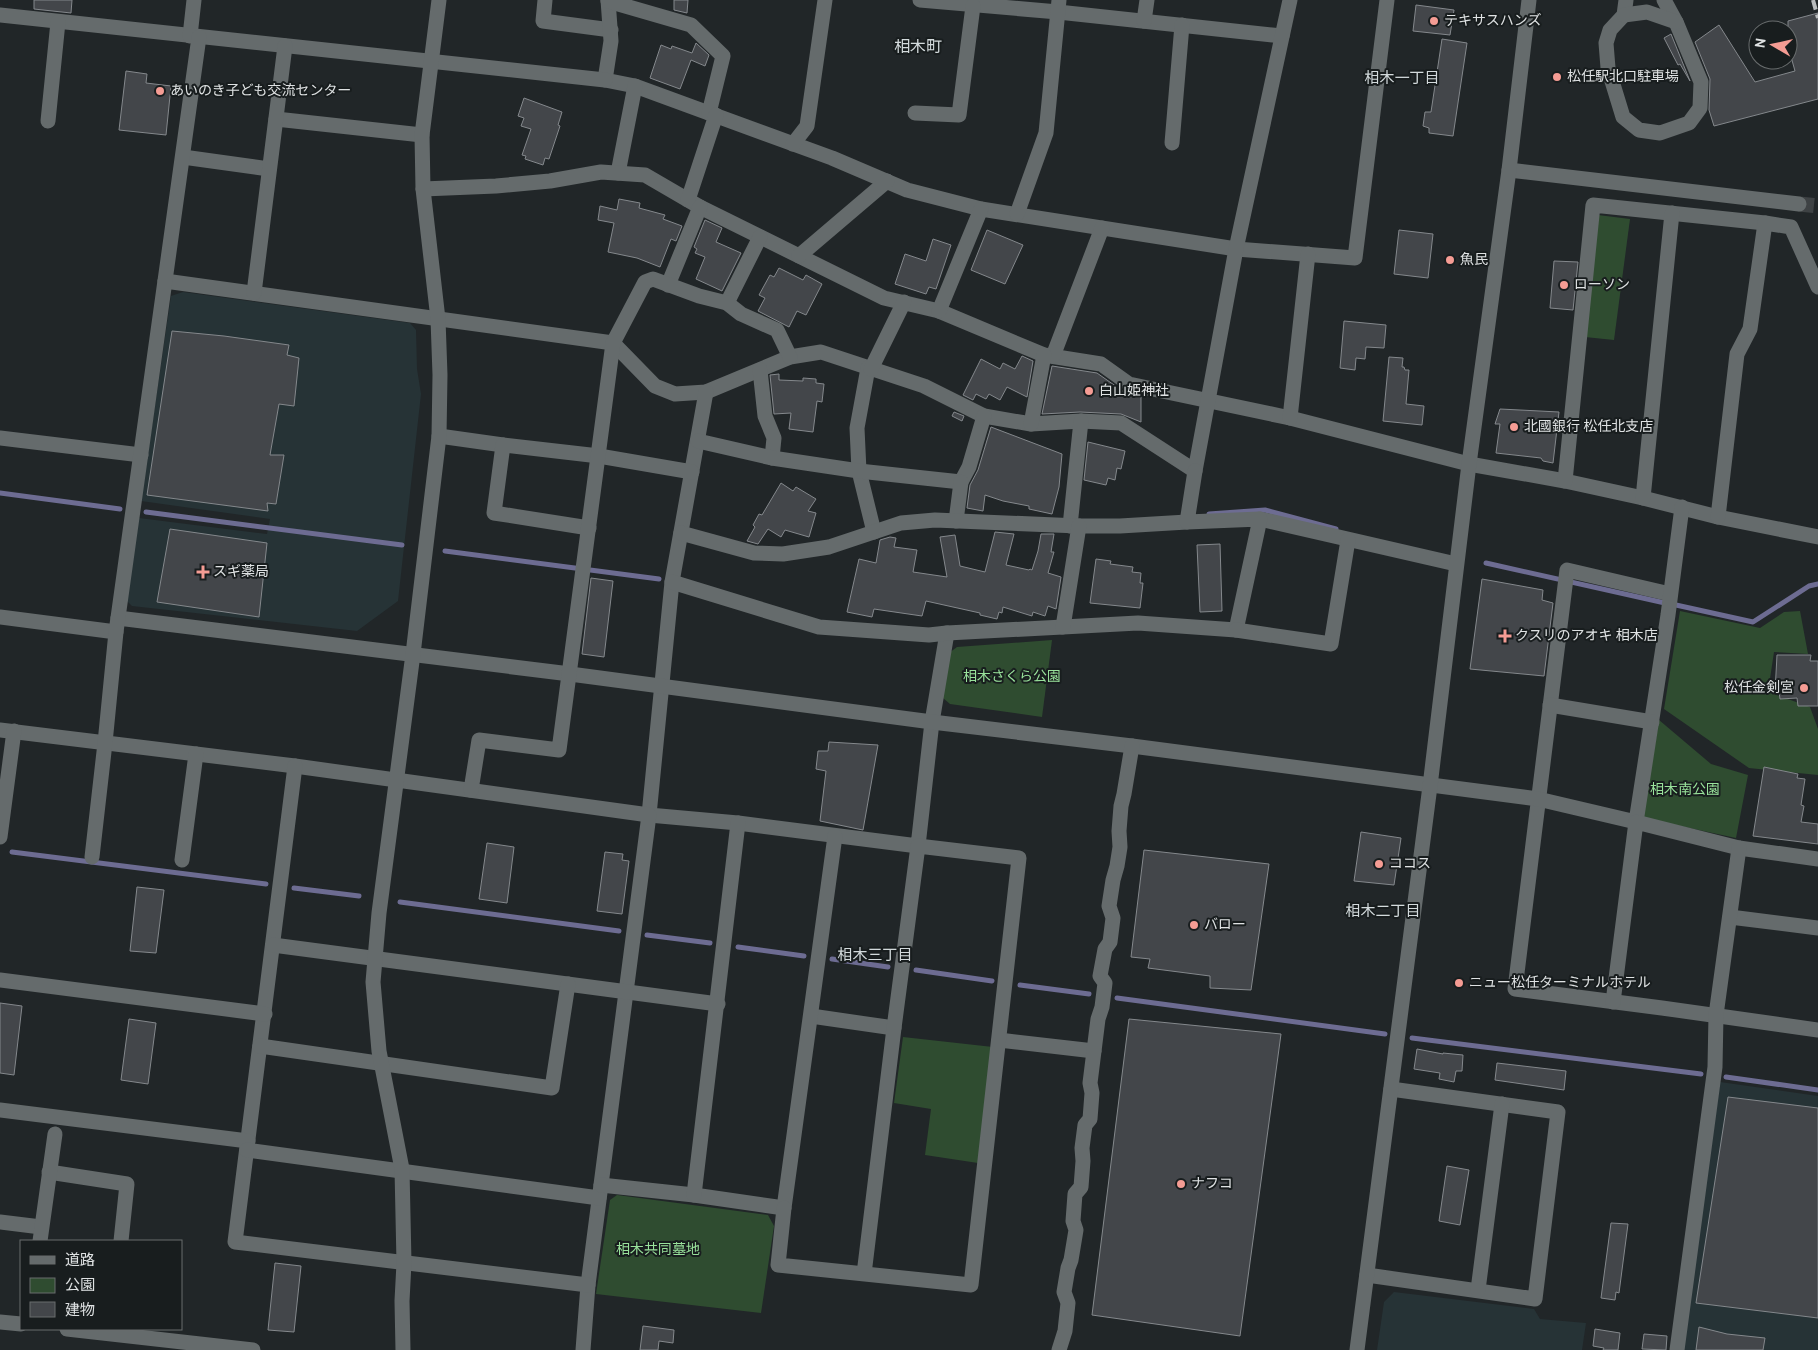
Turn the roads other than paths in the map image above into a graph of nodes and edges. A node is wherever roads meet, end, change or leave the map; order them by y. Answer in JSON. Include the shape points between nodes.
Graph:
{"nodes":[{"id":1,"x":194,"y":0,"type":"edge"},
{"id":2,"x":439,"y":0,"type":"edge"},
{"id":3,"x":545,"y":0,"type":"edge"},
{"id":4,"x":825,"y":0,"type":"edge"},
{"id":5,"x":920,"y":0,"type":"edge"},
{"id":6,"x":1147,"y":0,"type":"edge"},
{"id":7,"x":1290,"y":0,"type":"edge"},
{"id":8,"x":1387,"y":0,"type":"edge"},
{"id":9,"x":1529,"y":0,"type":"edge"},
{"id":10,"x":1664,"y":0,"type":"edge"},
{"id":11,"x":608,"y":1,"type":"edge"},
{"id":12,"x":973,"y":6,"type":"junction"},
{"id":13,"x":1058,"y":6,"type":"edge"},
{"id":14,"x":1625,"y":8,"type":"edge"},
{"id":15,"x":0,"y":15,"type":"edge"},
{"id":16,"x":1144,"y":21,"type":"junction"},
{"id":17,"x":58,"y":22,"type":"junction"},
{"id":18,"x":1676,"y":22,"type":"junction"},
{"id":19,"x":1182,"y":25,"type":"junction"},
{"id":20,"x":610,"y":30,"type":"junction"},
{"id":21,"x":194,"y":36,"type":"junction"},
{"id":22,"x":1282,"y":36,"type":"junction"},
{"id":23,"x":285,"y":46,"type":"junction"},
{"id":24,"x":431,"y":62,"type":"junction"},
{"id":25,"x":605,"y":80,"type":"junction"},
{"id":26,"x":635,"y":86,"type":"junction"},
{"id":27,"x":712,"y":114,"type":"junction"},
{"id":28,"x":915,"y":114,"type":"dead end"},
{"id":29,"x":276,"y":119,"type":"junction"},
{"id":30,"x":48,"y":121,"type":"dead end"},
{"id":31,"x":422,"y":135,"type":"junction"},
{"id":32,"x":1172,"y":143,"type":"dead end"},
{"id":33,"x":793,"y":144,"type":"junction"},
{"id":34,"x":182,"y":157,"type":"junction"},
{"id":35,"x":269,"y":169,"type":"junction"},
{"id":36,"x":1509,"y":170,"type":"junction"},
{"id":37,"x":618,"y":173,"type":"junction"},
{"id":38,"x":887,"y":182,"type":"junction"},
{"id":39,"x":424,"y":189,"type":"junction"},
{"id":40,"x":694,"y":203,"type":"junction"},
{"id":41,"x":1799,"y":204,"type":"tunnel mouth"},
{"id":42,"x":981,"y":209,"type":"junction"},
{"id":43,"x":1672,"y":213,"type":"junction"},
{"id":44,"x":1017,"y":214,"type":"junction"},
{"id":45,"x":1765,"y":223,"type":"junction"},
{"id":46,"x":1102,"y":228,"type":"junction"},
{"id":47,"x":760,"y":237,"type":"junction"},
{"id":48,"x":1236,"y":249,"type":"junction"},
{"id":49,"x":1308,"y":254,"type":"junction"},
{"id":50,"x":799,"y":256,"type":"junction"},
{"id":51,"x":165,"y":281,"type":"junction"},
{"id":52,"x":668,"y":285,"type":"junction"},
{"id":53,"x":1818,"y":287,"type":"edge"},
{"id":54,"x":254,"y":293,"type":"junction"},
{"id":55,"x":904,"y":302,"type":"junction"},
{"id":56,"x":727,"y":303,"type":"junction"},
{"id":57,"x":939,"y":311,"type":"junction"},
{"id":58,"x":438,"y":319,"type":"junction"},
{"id":59,"x":613,"y":343,"type":"junction"},
{"id":60,"x":1048,"y":355,"type":"junction"},
{"id":61,"x":790,"y":357,"type":"junction"},
{"id":62,"x":869,"y":368,"type":"junction"},
{"id":63,"x":760,"y":370,"type":"junction"},
{"id":64,"x":706,"y":392,"type":"junction"},
{"id":65,"x":1209,"y":400,"type":"junction"},
{"id":66,"x":984,"y":416,"type":"junction"},
{"id":67,"x":1290,"y":418,"type":"junction"},
{"id":68,"x":1081,"y":421,"type":"junction"},
{"id":69,"x":1031,"y":424,"type":"junction"},
{"id":70,"x":439,"y":436,"type":"junction"},
{"id":71,"x":0,"y":438,"type":"edge"},
{"id":72,"x":698,"y":441,"type":"junction"},
{"id":73,"x":502,"y":445,"type":"junction"},
{"id":74,"x":141,"y":455,"type":"junction"},
{"id":75,"x":599,"y":456,"type":"junction"},
{"id":76,"x":772,"y":458,"type":"junction"},
{"id":77,"x":1469,"y":464,"type":"junction"},
{"id":78,"x":859,"y":471,"type":"junction"},
{"id":79,"x":1195,"y":471,"type":"junction"},
{"id":80,"x":692,"y":472,"type":"junction"},
{"id":81,"x":1565,"y":481,"type":"junction"},
{"id":82,"x":961,"y":482,"type":"junction"},
{"id":83,"x":1642,"y":498,"type":"junction"},
{"id":84,"x":1682,"y":508,"type":"junction"},
{"id":85,"x":1718,"y":517,"type":"junction"},
{"id":86,"x":1260,"y":519,"type":"junction"},
{"id":87,"x":956,"y":521,"type":"junction"},
{"id":88,"x":1187,"y":522,"type":"junction"},
{"id":89,"x":1075,"y":526,"type":"junction"},
{"id":90,"x":589,"y":528,"type":"junction"},
{"id":91,"x":874,"y":532,"type":"junction"},
{"id":92,"x":681,"y":533,"type":"junction"},
{"id":93,"x":1818,"y":536,"type":"edge"},
{"id":94,"x":1348,"y":540,"type":"junction"},
{"id":95,"x":1456,"y":564,"type":"junction"},
{"id":96,"x":672,"y":582,"type":"junction"},
{"id":97,"x":1670,"y":594,"type":"junction"},
{"id":98,"x":0,"y":617,"type":"edge"},
{"id":99,"x":117,"y":625,"type":"junction"},
{"id":100,"x":1063,"y":627,"type":"junction"},
{"id":101,"x":1236,"y":630,"type":"junction"},
{"id":102,"x":947,"y":633,"type":"junction"},
{"id":103,"x":413,"y":654,"type":"junction"},
{"id":104,"x":570,"y":674,"type":"junction"},
{"id":105,"x":662,"y":686,"type":"junction"},
{"id":106,"x":1550,"y":705,"type":"junction"},
{"id":107,"x":932,"y":722,"type":"junction"},
{"id":108,"x":1652,"y":722,"type":"junction"},
{"id":109,"x":7,"y":731,"type":"edge"},
{"id":110,"x":105,"y":743,"type":"junction"},
{"id":111,"x":1132,"y":746,"type":"junction"},
{"id":112,"x":196,"y":754,"type":"junction"},
{"id":113,"x":295,"y":766,"type":"junction"},
{"id":114,"x":397,"y":780,"type":"junction"},
{"id":115,"x":1430,"y":786,"type":"junction"},
{"id":116,"x":471,"y":790,"type":"junction"},
{"id":117,"x":1538,"y":799,"type":"junction"},
{"id":118,"x":649,"y":815,"type":"junction"},
{"id":119,"x":1636,"y":822,"type":"junction"},
{"id":120,"x":738,"y":823,"type":"junction"},
{"id":121,"x":834,"y":836,"type":"junction"},
{"id":122,"x":0,"y":837,"type":"edge"},
{"id":123,"x":918,"y":846,"type":"junction"},
{"id":124,"x":1739,"y":848,"type":"junction"},
{"id":125,"x":92,"y":858,"type":"dead end"},
{"id":126,"x":1818,"y":859,"type":"edge"},
{"id":127,"x":182,"y":860,"type":"dead end"},
{"id":128,"x":1730,"y":917,"type":"junction"},
{"id":129,"x":1818,"y":928,"type":"edge"},
{"id":130,"x":273,"y":945,"type":"junction"},
{"id":131,"x":375,"y":958,"type":"junction"},
{"id":132,"x":0,"y":980,"type":"edge"},
{"id":133,"x":568,"y":984,"type":"junction"},
{"id":134,"x":626,"y":992,"type":"junction"},
{"id":135,"x":1613,"y":1002,"type":"junction"},
{"id":136,"x":718,"y":1004,"type":"junction"},
{"id":137,"x":264,"y":1014,"type":"junction"},
{"id":138,"x":1716,"y":1015,"type":"junction"},
{"id":139,"x":811,"y":1016,"type":"junction"},
{"id":140,"x":894,"y":1028,"type":"junction"},
{"id":141,"x":1818,"y":1030,"type":"edge"},
{"id":142,"x":999,"y":1040,"type":"junction"},
{"id":143,"x":260,"y":1046,"type":"junction"},
{"id":144,"x":1094,"y":1051,"type":"junction"},
{"id":145,"x":382,"y":1064,"type":"junction"},
{"id":146,"x":1390,"y":1089,"type":"junction"},
{"id":147,"x":1502,"y":1104,"type":"junction"},
{"id":148,"x":0,"y":1110,"type":"edge"},
{"id":149,"x":55,"y":1134,"type":"dead end"},
{"id":150,"x":248,"y":1146,"type":"junction"},
{"id":151,"x":402,"y":1171,"type":"junction"},
{"id":152,"x":50,"y":1172,"type":"junction"},
{"id":153,"x":600,"y":1192,"type":"junction"},
{"id":154,"x":694,"y":1195,"type":"junction"},
{"id":155,"x":784,"y":1208,"type":"junction"},
{"id":156,"x":0,"y":1222,"type":"edge"},
{"id":157,"x":41,"y":1234,"type":"edge"},
{"id":158,"x":121,"y":1240,"type":"edge"},
{"id":159,"x":404,"y":1263,"type":"junction"},
{"id":160,"x":864,"y":1274,"type":"junction"},
{"id":161,"x":1367,"y":1275,"type":"junction"},
{"id":162,"x":588,"y":1285,"type":"junction"},
{"id":163,"x":1478,"y":1290,"type":"junction"},
{"id":164,"x":0,"y":1322,"type":"edge"},
{"id":165,"x":20,"y":1324,"type":"edge"},
{"id":166,"x":89,"y":1330,"type":"edge"},
{"id":167,"x":111,"y":1331,"type":"edge"},
{"id":168,"x":227,"y":1348,"type":"edge"},
{"id":169,"x":253,"y":1350,"type":"edge"},
{"id":170,"x":403,"y":1350,"type":"edge"},
{"id":171,"x":583,"y":1350,"type":"edge"},
{"id":172,"x":1059,"y":1350,"type":"edge"},
{"id":173,"x":1357,"y":1350,"type":"edge"},
{"id":174,"x":1677,"y":1350,"type":"edge"}],
"edges":[{"from":1,"to":21,"type":"street"},
{"from":2,"to":24,"type":"street"},
{"from":3,"to":20,"type":"street","via":[[543,21]]},
{"from":4,"to":33,"type":"street","via":[[807,126]]},
{"from":5,"to":12,"type":"street"},
{"from":6,"to":16,"type":"street"},
{"from":7,"to":22,"type":"street"},
{"from":8,"to":49,"type":"street","via":[[1355,258]]},
{"from":9,"to":36,"type":"street"},
{"from":10,"to":18,"type":"street"},
{"from":11,"to":20,"type":"street"},
{"from":11,"to":27,"type":"street","via":[[692,25],[723,56]]},
{"from":12,"to":13,"type":"street"},
{"from":12,"to":28,"type":"street","via":[[959,115]]},
{"from":13,"to":16,"type":"street"},
{"from":13,"to":44,"type":"street","via":[[1046,133]]},
{"from":14,"to":18,"type":"street"},
{"from":14,"to":18,"type":"street","via":[[1610,30],[1606,43],[1608,68],[1622,117],[1639,130],[1660,133],[1689,123],[1700,108],[1701,82]]},
{"from":15,"to":17,"type":"street"},
{"from":16,"to":19,"type":"street"},
{"from":17,"to":21,"type":"street"},
{"from":17,"to":30,"type":"street"},
{"from":19,"to":22,"type":"street"},
{"from":19,"to":32,"type":"street"},
{"from":20,"to":25,"type":"street"},
{"from":21,"to":23,"type":"street"},
{"from":21,"to":34,"type":"street"},
{"from":22,"to":48,"type":"street"},
{"from":23,"to":24,"type":"street"},
{"from":23,"to":29,"type":"street"},
{"from":24,"to":25,"type":"street"},
{"from":24,"to":31,"type":"street"},
{"from":25,"to":26,"type":"street"},
{"from":26,"to":27,"type":"street"},
{"from":26,"to":37,"type":"street"},
{"from":27,"to":33,"type":"street"},
{"from":27,"to":40,"type":"street"},
{"from":29,"to":31,"type":"street"},
{"from":29,"to":35,"type":"street"},
{"from":31,"to":39,"type":"street"},
{"from":33,"to":38,"type":"street"},
{"from":34,"to":35,"type":"street"},
{"from":34,"to":51,"type":"street"},
{"from":35,"to":54,"type":"street"},
{"from":36,"to":41,"type":"street"},
{"from":36,"to":77,"type":"street"},
{"from":37,"to":39,"type":"street","via":[[601,172],[496,186]]},
{"from":37,"to":40,"type":"street","via":[[645,175]]},
{"from":38,"to":42,"type":"street"},
{"from":38,"to":50,"type":"street"},
{"from":39,"to":58,"type":"street"},
{"from":40,"to":47,"type":"street"},
{"from":40,"to":52,"type":"street"},
{"from":42,"to":44,"type":"street"},
{"from":42,"to":57,"type":"street"},
{"from":43,"to":45,"type":"street"},
{"from":43,"to":81,"type":"street","via":[[1593,205]]},
{"from":43,"to":83,"type":"street"},
{"from":44,"to":46,"type":"street"},
{"from":45,"to":53,"type":"street","via":[[1791,227]]},
{"from":45,"to":85,"type":"street","via":[[1750,329],[1737,354]]},
{"from":46,"to":48,"type":"street"},
{"from":46,"to":60,"type":"street"},
{"from":47,"to":50,"type":"street"},
{"from":47,"to":56,"type":"street"},
{"from":48,"to":49,"type":"street"},
{"from":48,"to":65,"type":"street"},
{"from":49,"to":67,"type":"street"},
{"from":50,"to":55,"type":"street","via":[[884,298]]},
{"from":51,"to":54,"type":"street"},
{"from":51,"to":74,"type":"street"},
{"from":52,"to":56,"type":"street"},
{"from":52,"to":59,"type":"street","via":[[653,280],[645,282]]},
{"from":54,"to":58,"type":"street"},
{"from":55,"to":57,"type":"street"},
{"from":55,"to":62,"type":"street"},
{"from":56,"to":61,"type":"street","via":[[741,314],[777,330]]},
{"from":57,"to":60,"type":"street"},
{"from":58,"to":59,"type":"street"},
{"from":58,"to":70,"type":"street"},
{"from":59,"to":64,"type":"street","via":[[655,386],[675,394]]},
{"from":59,"to":75,"type":"street"},
{"from":60,"to":65,"type":"street","via":[[1101,364],[1129,384]]},
{"from":60,"to":69,"type":"street"},
{"from":61,"to":62,"type":"street","via":[[821,352]]},
{"from":61,"to":63,"type":"street"},
{"from":62,"to":66,"type":"street","via":[[924,386]]},
{"from":62,"to":78,"type":"street","via":[[857,428]]},
{"from":63,"to":64,"type":"street"},
{"from":63,"to":76,"type":"street","via":[[765,416],[774,438]]},
{"from":64,"to":72,"type":"street"},
{"from":65,"to":67,"type":"street"},
{"from":65,"to":79,"type":"street"},
{"from":66,"to":69,"type":"street"},
{"from":66,"to":82,"type":"street","via":[[969,467]]},
{"from":67,"to":77,"type":"street"},
{"from":68,"to":69,"type":"street"},
{"from":68,"to":79,"type":"street","via":[[1121,423]]},
{"from":68,"to":89,"type":"street"},
{"from":70,"to":73,"type":"street"},
{"from":70,"to":103,"type":"street"},
{"from":71,"to":74,"type":"street"},
{"from":72,"to":76,"type":"street"},
{"from":72,"to":80,"type":"street"},
{"from":73,"to":75,"type":"street"},
{"from":73,"to":90,"type":"street","via":[[494,513]]},
{"from":74,"to":99,"type":"street"},
{"from":75,"to":80,"type":"street"},
{"from":75,"to":90,"type":"street"},
{"from":76,"to":78,"type":"street"},
{"from":77,"to":81,"type":"street"},
{"from":77,"to":95,"type":"street"},
{"from":78,"to":82,"type":"street"},
{"from":78,"to":91,"type":"street"},
{"from":79,"to":88,"type":"street"},
{"from":80,"to":92,"type":"street"},
{"from":81,"to":83,"type":"street"},
{"from":82,"to":87,"type":"street"},
{"from":83,"to":84,"type":"street"},
{"from":84,"to":85,"type":"street"},
{"from":84,"to":97,"type":"street"},
{"from":85,"to":93,"type":"street"},
{"from":86,"to":88,"type":"street"},
{"from":86,"to":94,"type":"street"},
{"from":86,"to":101,"type":"street"},
{"from":87,"to":89,"type":"street"},
{"from":87,"to":91,"type":"street","via":[[901,522]]},
{"from":88,"to":89,"type":"street"},
{"from":89,"to":100,"type":"street"},
{"from":90,"to":104,"type":"street"},
{"from":91,"to":92,"type":"street","via":[[829,547],[783,554],[754,553]]},
{"from":92,"to":96,"type":"street"},
{"from":94,"to":95,"type":"street"},
{"from":94,"to":101,"type":"street","via":[[1331,644]]},
{"from":95,"to":115,"type":"street"},
{"from":96,"to":102,"type":"street","via":[[819,627],[930,635]]},
{"from":96,"to":105,"type":"street"},
{"from":97,"to":106,"type":"street","via":[[1567,570]]},
{"from":97,"to":108,"type":"street"},
{"from":98,"to":99,"type":"street"},
{"from":99,"to":103,"type":"street"},
{"from":99,"to":110,"type":"street"},
{"from":100,"to":101,"type":"street","via":[[1138,624]]},
{"from":100,"to":102,"type":"street"},
{"from":102,"to":107,"type":"street"},
{"from":103,"to":104,"type":"street"},
{"from":103,"to":114,"type":"street"},
{"from":104,"to":105,"type":"street"},
{"from":104,"to":116,"type":"street","via":[[559,750],[479,740]]},
{"from":105,"to":107,"type":"street"},
{"from":105,"to":118,"type":"street"},
{"from":106,"to":108,"type":"street"},
{"from":106,"to":117,"type":"street"},
{"from":107,"to":111,"type":"street"},
{"from":107,"to":123,"type":"street"},
{"from":108,"to":119,"type":"street"},
{"from":109,"to":110,"type":"street"},
{"from":109,"to":122,"type":"street"},
{"from":110,"to":112,"type":"street"},
{"from":110,"to":125,"type":"street"},
{"from":111,"to":115,"type":"street"},
{"from":111,"to":144,"type":"street","via":[[1121,806],[1120,847],[1110,906],[1113,918],[1100,976],[1105,983]]},
{"from":112,"to":113,"type":"street"},
{"from":112,"to":127,"type":"street"},
{"from":113,"to":114,"type":"street"},
{"from":113,"to":130,"type":"street"},
{"from":114,"to":116,"type":"street"},
{"from":114,"to":131,"type":"street","via":[[378,913]]},
{"from":115,"to":117,"type":"street"},
{"from":115,"to":146,"type":"street"},
{"from":116,"to":118,"type":"street"},
{"from":117,"to":119,"type":"street"},
{"from":117,"to":135,"type":"street","via":[[1515,989]]},
{"from":118,"to":120,"type":"street"},
{"from":118,"to":134,"type":"street"},
{"from":119,"to":124,"type":"street"},
{"from":119,"to":135,"type":"street"},
{"from":120,"to":121,"type":"street"},
{"from":120,"to":136,"type":"street"},
{"from":121,"to":123,"type":"street"},
{"from":121,"to":139,"type":"street"},
{"from":123,"to":140,"type":"street"},
{"from":123,"to":142,"type":"street","via":[[1019,858]]},
{"from":124,"to":126,"type":"street"},
{"from":124,"to":128,"type":"street"},
{"from":128,"to":129,"type":"street"},
{"from":128,"to":138,"type":"street"},
{"from":130,"to":131,"type":"street"},
{"from":130,"to":137,"type":"street"},
{"from":131,"to":133,"type":"street"},
{"from":131,"to":145,"type":"street","via":[[373,982]]},
{"from":132,"to":137,"type":"street"},
{"from":133,"to":134,"type":"street"},
{"from":133,"to":145,"type":"street","via":[[552,1088]]},
{"from":134,"to":136,"type":"street"},
{"from":134,"to":153,"type":"street"},
{"from":135,"to":138,"type":"street"},
{"from":136,"to":154,"type":"street"},
{"from":137,"to":143,"type":"street"},
{"from":138,"to":141,"type":"street"},
{"from":138,"to":174,"type":"street","via":[[1715,1067]]},
{"from":139,"to":140,"type":"street"},
{"from":139,"to":155,"type":"street"},
{"from":140,"to":160,"type":"street"},
{"from":142,"to":144,"type":"street"},
{"from":142,"to":160,"type":"street","via":[[971,1285]]},
{"from":143,"to":145,"type":"street"},
{"from":143,"to":150,"type":"street"},
{"from":144,"to":172,"type":"street","via":[[1090,1119],[1085,1125],[1081,1187],[1076,1194],[1073,1221],[1076,1230],[1064,1292],[1068,1303],[1065,1331]]},
{"from":145,"to":151,"type":"street"},
{"from":146,"to":147,"type":"street"},
{"from":146,"to":161,"type":"street"},
{"from":147,"to":163,"type":"street"},
{"from":147,"to":163,"type":"street","via":[[1558,1112],[1535,1299]]},
{"from":148,"to":150,"type":"street"},
{"from":149,"to":152,"type":"street"},
{"from":150,"to":151,"type":"street"},
{"from":150,"to":159,"type":"street","via":[[235,1242]]},
{"from":151,"to":153,"type":"street"},
{"from":151,"to":159,"type":"street"},
{"from":152,"to":157,"type":"street"},
{"from":152,"to":158,"type":"street","via":[[127,1184]]},
{"from":153,"to":154,"type":"street"},
{"from":153,"to":162,"type":"street"},
{"from":154,"to":155,"type":"street"},
{"from":155,"to":160,"type":"street","via":[[778,1265]]},
{"from":156,"to":157,"type":"street"},
{"from":159,"to":162,"type":"street"},
{"from":159,"to":170,"type":"street"},
{"from":161,"to":163,"type":"street"},
{"from":161,"to":173,"type":"street"},
{"from":162,"to":171,"type":"street"},
{"from":164,"to":165,"type":"street"},
{"from":166,"to":167,"type":"street"},
{"from":167,"to":168,"type":"street"},
{"from":168,"to":169,"type":"street"}]}
